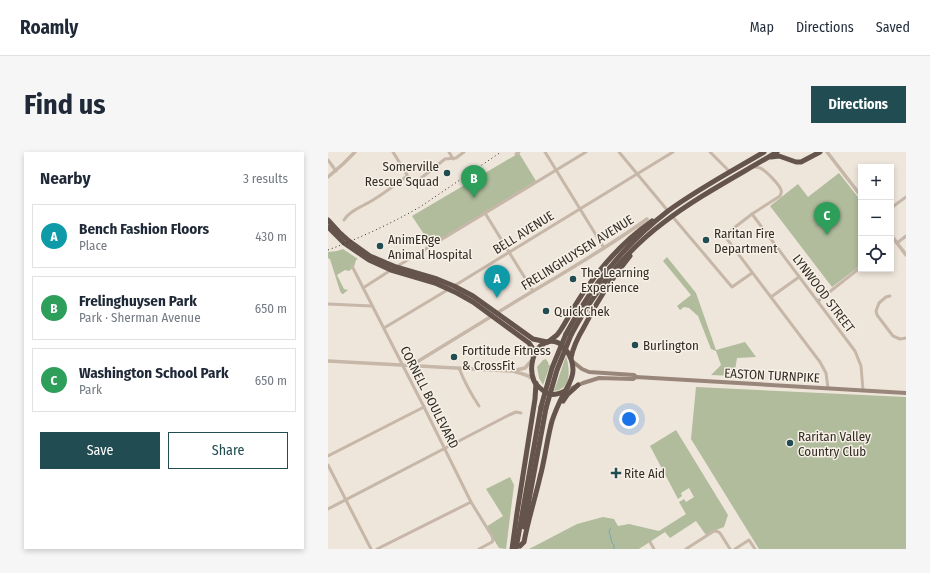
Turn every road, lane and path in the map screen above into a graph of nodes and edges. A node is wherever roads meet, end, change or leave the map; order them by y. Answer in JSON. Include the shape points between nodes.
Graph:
{"nodes":[{"id":1,"x":355,"y":152,"type":"edge"},
{"id":2,"x":393,"y":152,"type":"edge"},
{"id":3,"x":449,"y":152,"type":"edge"},
{"id":4,"x":464,"y":152,"type":"edge"},
{"id":5,"x":545,"y":152,"type":"edge"},
{"id":6,"x":586,"y":152,"type":"edge"},
{"id":7,"x":619,"y":152,"type":"edge"},
{"id":8,"x":673,"y":152,"type":"edge"},
{"id":9,"x":710,"y":152,"type":"edge"},
{"id":10,"x":764,"y":152,"type":"edge"},
{"id":11,"x":777,"y":152,"type":"edge"},
{"id":12,"x":820,"y":152,"type":"edge"},
{"id":13,"x":827,"y":152,"type":"edge"},
{"id":14,"x":766,"y":158,"type":"junction"},
{"id":15,"x":454,"y":159,"type":"junction"},
{"id":16,"x":328,"y":160,"type":"edge"},
{"id":17,"x":752,"y":167,"type":"junction"},
{"id":18,"x":556,"y":170,"type":"junction"},
{"id":19,"x":763,"y":170,"type":"junction"},
{"id":20,"x":336,"y":171,"type":"junction"},
{"id":21,"x":730,"y":172,"type":"junction"},
{"id":22,"x":637,"y":174,"type":"junction"},
{"id":23,"x":407,"y":176,"type":"junction"},
{"id":24,"x":328,"y":177,"type":"edge"},
{"id":25,"x":858,"y":192,"type":"edge"},
{"id":26,"x":906,"y":196,"type":"edge"},
{"id":27,"x":894,"y":206,"type":"edge"},
{"id":28,"x":580,"y":209,"type":"junction"},
{"id":29,"x":485,"y":213,"type":"junction"},
{"id":30,"x":670,"y":214,"type":"junction"},
{"id":31,"x":752,"y":214,"type":"junction"},
{"id":32,"x":647,"y":219,"type":"dead end"},
{"id":33,"x":328,"y":220,"type":"edge"},
{"id":34,"x":344,"y":220,"type":"dead end"},
{"id":35,"x":328,"y":227,"type":"edge"},
{"id":36,"x":653,"y":231,"type":"junction"},
{"id":37,"x":892,"y":236,"type":"edge"},
{"id":38,"x":906,"y":236,"type":"edge"},
{"id":39,"x":895,"y":242,"type":"junction"},
{"id":40,"x":604,"y":248,"type":"junction"},
{"id":41,"x":509,"y":252,"type":"junction"},
{"id":42,"x":906,"y":255,"type":"edge"},
{"id":43,"x":352,"y":266,"type":"dead end"},
{"id":44,"x":393,"y":269,"type":"junction"},
{"id":45,"x":858,"y":269,"type":"edge"},
{"id":46,"x":752,"y":273,"type":"junction"},
{"id":47,"x":799,"y":277,"type":"junction"},
{"id":48,"x":452,"y":287,"type":"junction"},
{"id":49,"x":363,"y":288,"type":"junction"},
{"id":50,"x":533,"y":291,"type":"junction"},
{"id":51,"x":890,"y":296,"type":"dead end"},
{"id":52,"x":771,"y":298,"type":"junction"},
{"id":53,"x":818,"y":301,"type":"junction"},
{"id":54,"x":328,"y":304,"type":"edge"},
{"id":55,"x":372,"y":306,"type":"junction"},
{"id":56,"x":495,"y":314,"type":"junction"},
{"id":57,"x":384,"y":328,"type":"junction"},
{"id":58,"x":569,"y":335,"type":"junction"},
{"id":59,"x":906,"y":338,"type":"edge"},
{"id":60,"x":547,"y":342,"type":"junction"},
{"id":61,"x":533,"y":358,"type":"junction"},
{"id":62,"x":571,"y":360,"type":"junction"},
{"id":63,"x":328,"y":361,"type":"edge"},
{"id":64,"x":402,"y":365,"type":"junction"},
{"id":65,"x":411,"y":365,"type":"junction"},
{"id":66,"x":459,"y":368,"type":"junction"},
{"id":67,"x":512,"y":371,"type":"junction"},
{"id":68,"x":636,"y":377,"type":"junction"},
{"id":69,"x":535,"y":382,"type":"junction"},
{"id":70,"x":578,"y":385,"type":"junction"},
{"id":71,"x":828,"y":388,"type":"junction"},
{"id":72,"x":863,"y":390,"type":"junction"},
{"id":73,"x":565,"y":391,"type":"junction"},
{"id":74,"x":906,"y":392,"type":"edge"},
{"id":75,"x":479,"y":406,"type":"dead end"},
{"id":76,"x":424,"y":407,"type":"junction"},
{"id":77,"x":521,"y":413,"type":"dead end"},
{"id":78,"x":548,"y":443,"type":"junction"},
{"id":79,"x":445,"y":448,"type":"junction"},
{"id":80,"x":328,"y":456,"type":"edge"},
{"id":81,"x":328,"y":465,"type":"edge"},
{"id":82,"x":346,"y":500,"type":"junction"},
{"id":83,"x":471,"y":502,"type":"junction"},
{"id":84,"x":328,"y":509,"type":"edge"},
{"id":85,"x":650,"y":542,"type":"dead end"},
{"id":86,"x":519,"y":548,"type":"edge"},
{"id":87,"x":371,"y":549,"type":"edge"},
{"id":88,"x":377,"y":549,"type":"edge"},
{"id":89,"x":479,"y":549,"type":"edge"},
{"id":90,"x":512,"y":549,"type":"edge"},
{"id":91,"x":654,"y":549,"type":"edge"},
{"id":92,"x":686,"y":549,"type":"edge"},
{"id":93,"x":730,"y":549,"type":"edge"},
{"id":94,"x":734,"y":549,"type":"edge"},
{"id":95,"x":755,"y":549,"type":"edge"}],
"edges":[{"from":1,"to":20,"type":"street"},
{"from":2,"to":23,"type":"street"},
{"from":3,"to":15,"type":"street"},
{"from":4,"to":15,"type":"street"},
{"from":5,"to":18,"type":"street"},
{"from":6,"to":18,"type":"street"},
{"from":7,"to":22,"type":"street"},
{"from":8,"to":22,"type":"street","name":"BELL AVENUE"},
{"from":9,"to":21,"type":"street"},
{"from":10,"to":21,"type":"highway"},
{"from":11,"to":14,"type":"highway"},
{"from":12,"to":14,"type":"highway","via":[[801,162],[779,156]]},
{"from":13,"to":25,"type":"street"},
{"from":14,"to":17,"type":"highway"},
{"from":14,"to":19,"type":"street","via":[[762,164]]},
{"from":15,"to":23,"type":"street","via":[[445,159],[412,183]]},
{"from":16,"to":20,"type":"street"},
{"from":17,"to":19,"type":"street"},
{"from":17,"to":30,"type":"highway"},
{"from":18,"to":28,"type":"street"},
{"from":18,"to":29,"type":"street"},
{"from":19,"to":31,"type":"street","via":[[782,191],[780,196]]},
{"from":20,"to":24,"type":"street"},
{"from":21,"to":30,"type":"highway","via":[[700,190]]},
{"from":22,"to":28,"type":"street","name":"BELL AVENUE"},
{"from":22,"to":30,"type":"street"},
{"from":23,"to":34,"type":"street"},
{"from":26,"to":27,"type":"street"},
{"from":28,"to":40,"type":"street"},
{"from":28,"to":41,"type":"street","name":"BELL AVENUE"},
{"from":29,"to":41,"type":"street"},
{"from":29,"to":44,"type":"street"},
{"from":30,"to":36,"type":"highway"},
{"from":30,"to":46,"type":"street","via":[[732,287]]},
{"from":30,"to":58,"type":"highway","via":[[634,240],[614,262],[581,306]]},
{"from":30,"to":60,"type":"highway","via":[[660,215],[622,245],[585,289],[557,335]]},
{"from":31,"to":46,"type":"street","via":[[726,237]]},
{"from":31,"to":47,"type":"street","name":"LYNWOOD STREET"},
{"from":32,"to":40,"type":"street","name":"FRELINGHUYSEN AVENUE"},
{"from":33,"to":44,"type":"highway","via":[[362,251]]},
{"from":35,"to":44,"type":"highway","via":[[354,251],[376,264]]},
{"from":36,"to":58,"type":"highway","via":[[629,253],[605,281]]},
{"from":36,"to":62,"type":"highway","via":[[622,266],[601,296],[578,337]]},
{"from":37,"to":39,"type":"street"},
{"from":38,"to":39,"type":"street"},
{"from":39,"to":42,"type":"street"},
{"from":40,"to":50,"type":"street","name":"FRELINGHUYSEN AVENUE"},
{"from":41,"to":48,"type":"street","name":"BELL AVENUE"},
{"from":41,"to":50,"type":"street"},
{"from":43,"to":49,"type":"street","name":"CORNELL BOULEVARD"},
{"from":44,"to":48,"type":"highway"},
{"from":44,"to":49,"type":"street"},
{"from":45,"to":53,"type":"street"},
{"from":46,"to":52,"type":"street"},
{"from":47,"to":52,"type":"street"},
{"from":47,"to":53,"type":"street","name":"LYNWOOD STREET"},
{"from":48,"to":56,"type":"highway","via":[[473,296]]},
{"from":48,"to":57,"type":"street","name":"BELL AVENUE"},
{"from":49,"to":55,"type":"street","name":"CORNELL BOULEVARD"},
{"from":50,"to":56,"type":"street","name":"FRELINGHUYSEN AVENUE"},
{"from":51,"to":59,"type":"street","via":[[879,303],[877,315],[893,336]]},
{"from":52,"to":71,"type":"street","via":[[824,368]]},
{"from":53,"to":72,"type":"street","name":"LYNWOOD STREET","via":[[855,351],[861,366]]},
{"from":54,"to":55,"type":"street"},
{"from":55,"to":57,"type":"street","name":"CORNELL BOULEVARD"},
{"from":56,"to":60,"type":"highway","via":[[533,339]]},
{"from":56,"to":61,"type":"highway","via":[[529,343],[533,349]]},
{"from":56,"to":65,"type":"street","name":"FRELINGHUYSEN AVENUE"},
{"from":57,"to":64,"type":"street","name":"CORNELL BOULEVARD"},
{"from":58,"to":86,"type":"highway","bridge":true,"via":[[550,374]]},
{"from":60,"to":61,"type":"highway","via":[[539,347]]},
{"from":60,"to":62,"type":"highway","via":[[555,342],[566,349]]},
{"from":61,"to":67,"type":"street","via":[[525,368]]},
{"from":61,"to":69,"type":"highway"},
{"from":62,"to":68,"type":"main road","name":"EASTON TURNPIKE","via":[[589,372]]},
{"from":62,"to":73,"type":"highway","via":[[572,377]]},
{"from":63,"to":64,"type":"street"},
{"from":64,"to":65,"type":"street"},
{"from":64,"to":76,"type":"street","name":"CORNELL BOULEVARD"},
{"from":65,"to":66,"type":"street"},
{"from":66,"to":67,"type":"street"},
{"from":66,"to":75,"type":"street"},
{"from":67,"to":69,"type":"street","via":[[525,374]]},
{"from":68,"to":70,"type":"main road","name":"EASTON TURNPIKE","via":[[599,378]]},
{"from":68,"to":71,"type":"main road","name":"EASTON TURNPIKE"},
{"from":69,"to":73,"type":"highway","via":[[544,392],[550,394]]},
{"from":69,"to":90,"type":"highway","via":[[535,399]]},
{"from":70,"to":73,"type":"main road","name":"EASTON TURNPIKE"},
{"from":70,"to":78,"type":"highway","via":[[567,395],[561,406]]},
{"from":71,"to":72,"type":"main road","name":"EASTON TURNPIKE"},
{"from":72,"to":74,"type":"main road","name":"EASTON TURNPIKE"},
{"from":73,"to":78,"type":"highway","via":[[555,414]]},
{"from":76,"to":79,"type":"street","name":"CORNELL BOULEVARD"},
{"from":76,"to":80,"type":"street"},
{"from":77,"to":79,"type":"street","via":[[509,415]]},
{"from":78,"to":86,"type":"highway","via":[[524,542]]},
{"from":79,"to":82,"type":"street"},
{"from":79,"to":83,"type":"street","name":"CORNELL BOULEVARD"},
{"from":81,"to":82,"type":"street"},
{"from":82,"to":84,"type":"street"},
{"from":82,"to":87,"type":"street"},
{"from":83,"to":88,"type":"street"},
{"from":83,"to":89,"type":"street","name":"CORNELL BOULEVARD","via":[[493,540]]},
{"from":85,"to":91,"type":"street"},
{"from":92,"to":93,"type":"street","via":[[714,531],[720,533]]},
{"from":94,"to":95,"type":"street","via":[[749,540]]}]}
